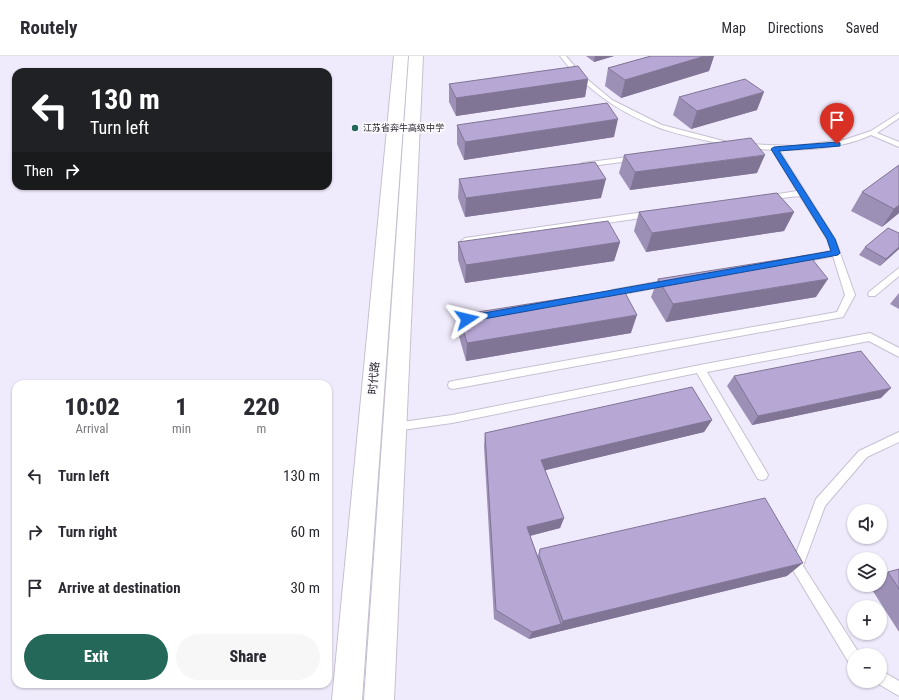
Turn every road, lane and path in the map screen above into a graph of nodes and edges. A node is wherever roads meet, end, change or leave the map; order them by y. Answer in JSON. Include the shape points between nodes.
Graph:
{"nodes":[{"id":1,"x":401,"y":56,"type":"edge"},
{"id":2,"x":416,"y":56,"type":"edge"},
{"id":3,"x":563,"y":56,"type":"edge"},
{"id":4,"x":630,"y":111,"type":"junction"},
{"id":5,"x":615,"y":114,"type":"edge"},
{"id":6,"x":899,"y":115,"type":"edge"},
{"id":7,"x":872,"y":133,"type":"junction"},
{"id":8,"x":720,"y":143,"type":"junction"},
{"id":9,"x":899,"y":145,"type":"edge"},
{"id":10,"x":708,"y":147,"type":"edge"},
{"id":11,"x":774,"y":149,"type":"junction"},
{"id":12,"x":640,"y":158,"type":"edge"},
{"id":13,"x":577,"y":166,"type":"edge"},
{"id":14,"x":802,"y":192,"type":"junction"},
{"id":15,"x":755,"y":199,"type":"edge"},
{"id":16,"x":661,"y":213,"type":"edge"},
{"id":17,"x":465,"y":241,"type":"edge"},
{"id":18,"x":836,"y":253,"type":"junction"},
{"id":19,"x":789,"y":261,"type":"edge"},
{"id":20,"x":899,"y":271,"type":"edge"},
{"id":21,"x":679,"y":281,"type":"edge"},
{"id":22,"x":872,"y":294,"type":"dead end"},
{"id":23,"x":600,"y":295,"type":"edge"},
{"id":24,"x":899,"y":353,"type":"edge"},
{"id":25,"x":700,"y":369,"type":"junction"},
{"id":26,"x":453,"y":385,"type":"dead end"},
{"id":27,"x":395,"y":427,"type":"junction"},
{"id":28,"x":899,"y":436,"type":"edge"},
{"id":29,"x":762,"y":475,"type":"dead end"},
{"id":30,"x":848,"y":648,"type":"edge"},
{"id":31,"x":887,"y":681,"type":"edge"},
{"id":32,"x":899,"y":689,"type":"edge"},
{"id":33,"x":347,"y":700,"type":"edge"},
{"id":34,"x":379,"y":700,"type":"edge"}],
"edges":[{"from":1,"to":33,"type":"street","name":"时代路"},
{"from":2,"to":27,"type":"street"},
{"from":3,"to":4,"type":"lane","via":[[610,101]]},
{"from":4,"to":5,"type":"lane"},
{"from":4,"to":8,"type":"lane","via":[[660,126]]},
{"from":6,"to":7,"type":"lane"},
{"from":7,"to":9,"type":"lane"},
{"from":7,"to":11,"type":"lane","via":[[837,144]]},
{"from":8,"to":10,"type":"lane"},
{"from":8,"to":11,"type":"lane"},
{"from":11,"to":14,"type":"lane"},
{"from":12,"to":13,"type":"lane"},
{"from":14,"to":15,"type":"lane"},
{"from":14,"to":18,"type":"lane","via":[[831,239]]},
{"from":16,"to":17,"type":"lane"},
{"from":18,"to":19,"type":"lane"},
{"from":18,"to":26,"type":"lane","via":[[850,295],[840,315]]},
{"from":20,"to":22,"type":"lane"},
{"from":21,"to":23,"type":"lane"},
{"from":24,"to":25,"type":"lane","via":[[870,337]]},
{"from":25,"to":27,"type":"lane","via":[[452,419]]},
{"from":25,"to":29,"type":"lane"},
{"from":27,"to":34,"type":"street"},
{"from":28,"to":30,"type":"lane","via":[[863,454],[820,503],[797,567]]},
{"from":31,"to":32,"type":"lane"}]}
